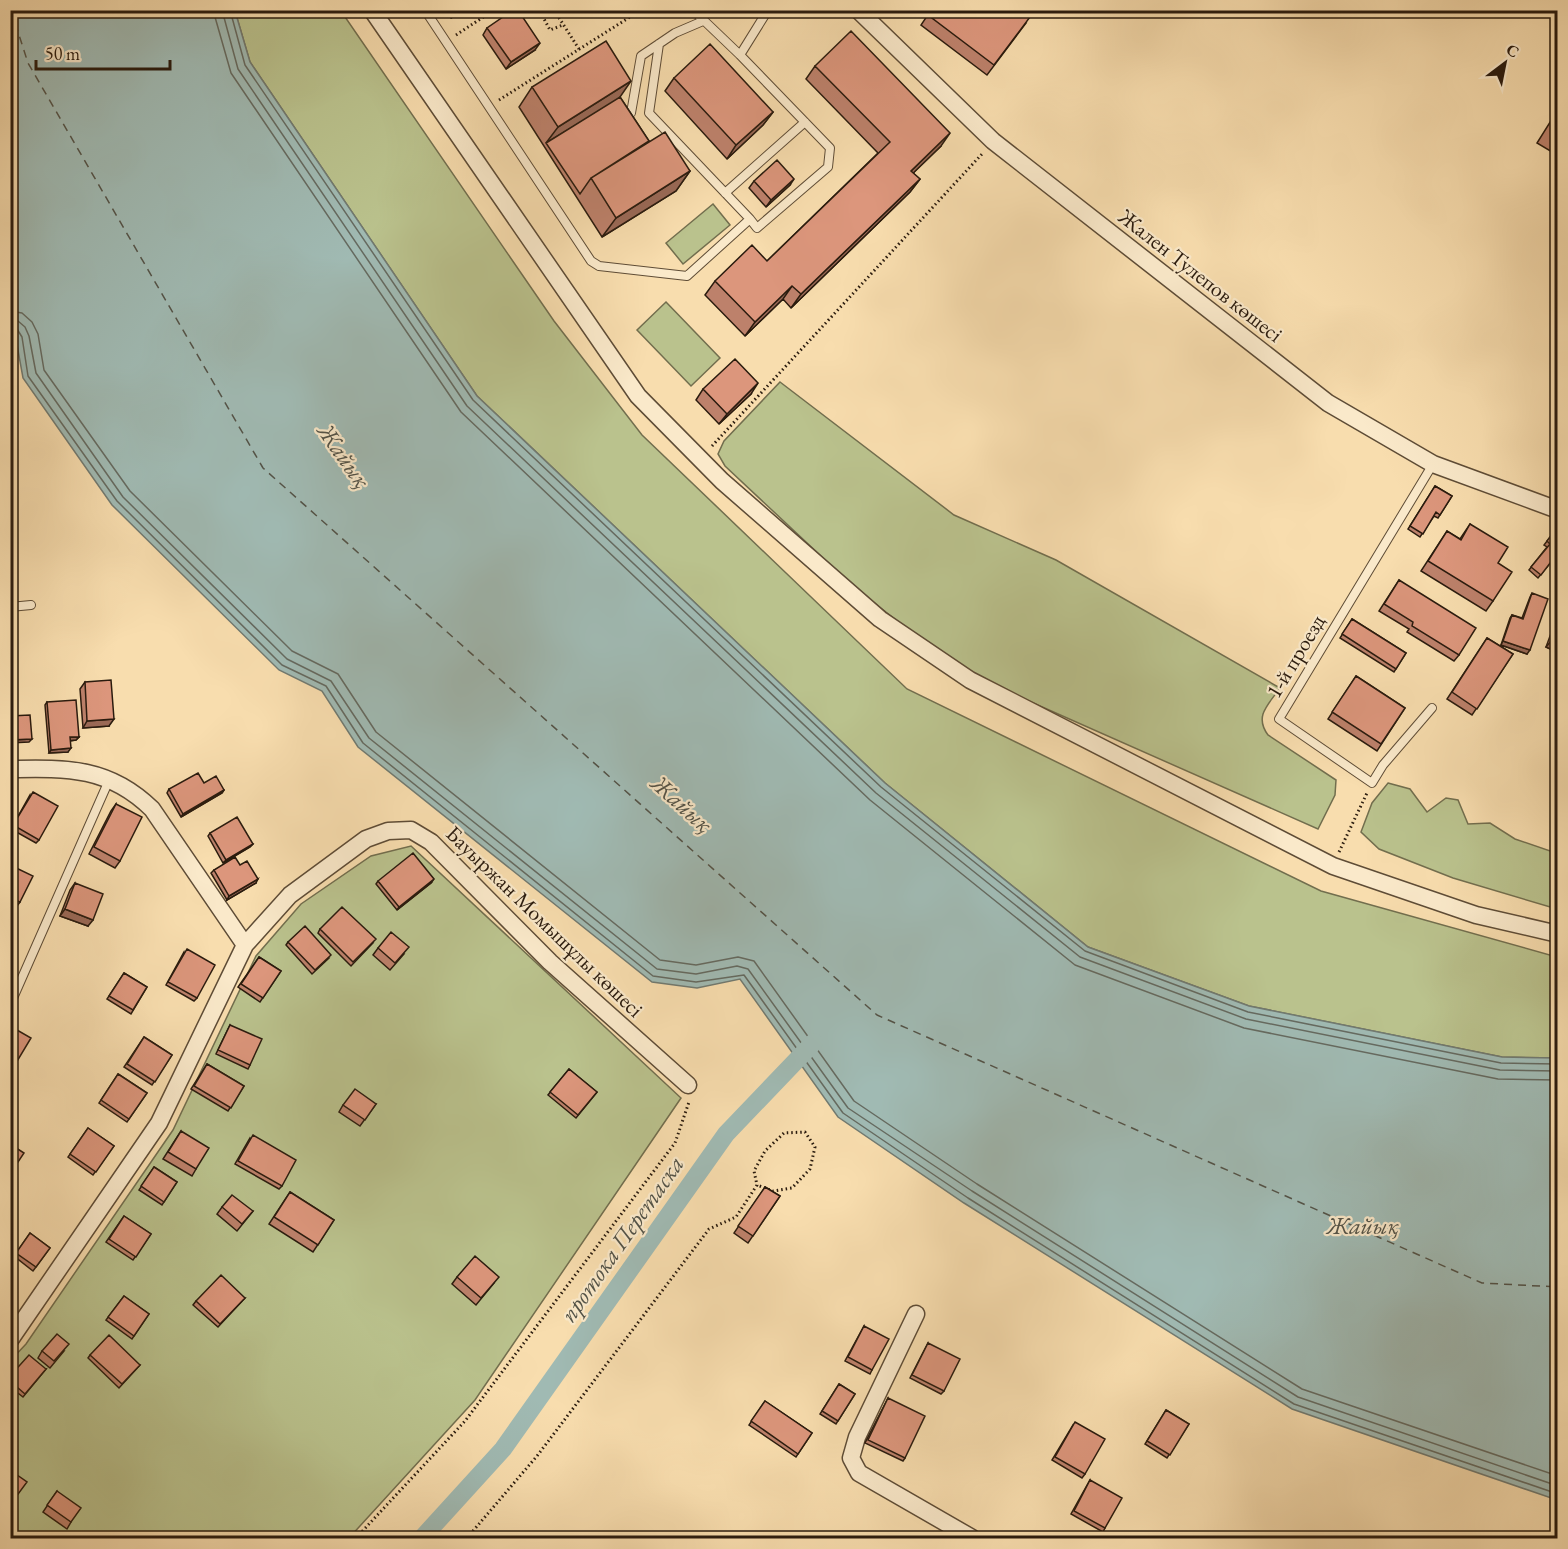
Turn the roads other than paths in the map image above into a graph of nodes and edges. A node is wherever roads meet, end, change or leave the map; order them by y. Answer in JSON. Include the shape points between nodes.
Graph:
{"nodes":[{"id":1,"x":372,"y":10,"type":"edge"},
{"id":2,"x":426,"y":10,"type":"edge"},
{"id":3,"x":693,"y":10,"type":"edge"},
{"id":4,"x":768,"y":10,"type":"edge"},
{"id":5,"x":858,"y":10,"type":"edge"},
{"id":6,"x":703,"y":21,"type":"junction"},
{"id":7,"x":659,"y":44,"type":"junction"},
{"id":8,"x":740,"y":55,"type":"junction"},
{"id":9,"x":631,"y":113,"type":"edge"},
{"id":10,"x":805,"y":122,"type":"junction"},
{"id":11,"x":725,"y":193,"type":"junction"},
{"id":12,"x":750,"y":219,"type":"junction"},
{"id":13,"x":1432,"y":464,"type":"junction"},
{"id":14,"x":1557,"y":510,"type":"edge"},
{"id":15,"x":32,"y":605,"type":"dead end"},
{"id":16,"x":10,"y":608,"type":"edge"},
{"id":17,"x":1432,"y":708,"type":"dead end"},
{"id":18,"x":10,"y":769,"type":"edge"},
{"id":19,"x":110,"y":778,"type":"junction"},
{"id":20,"x":1557,"y":934,"type":"edge"},
{"id":21,"x":245,"y":945,"type":"junction"},
{"id":22,"x":10,"y":1005,"type":"edge"},
{"id":23,"x":688,"y":1085,"type":"road end"},
{"id":24,"x":916,"y":1314,"type":"dead end"},
{"id":25,"x":10,"y":1340,"type":"edge"},
{"id":26,"x":966,"y":1537,"type":"edge"}],
"edges":[{"from":1,"to":20,"type":"street","via":[[638,396],[700,458],[880,619],[970,680],[1333,866],[1476,915]]},
{"from":2,"to":12,"type":"lane","via":[[591,261],[599,266],[687,276]]},
{"from":3,"to":6,"type":"lane"},
{"from":4,"to":8,"type":"lane"},
{"from":5,"to":13,"type":"street","name":"Жален Тулепов көшесі","via":[[993,141],[1328,403]]},
{"from":6,"to":7,"type":"lane"},
{"from":6,"to":8,"type":"lane"},
{"from":7,"to":9,"type":"lane","via":[[641,56]]},
{"from":7,"to":11,"type":"lane","via":[[649,113]]},
{"from":8,"to":10,"type":"lane"},
{"from":10,"to":11,"type":"lane"},
{"from":10,"to":12,"type":"lane","via":[[830,148],[828,167],[757,228]]},
{"from":11,"to":12,"type":"lane"},
{"from":13,"to":14,"type":"street","name":"Жален Тулепов көшесі"},
{"from":13,"to":17,"type":"lane","name":"1-й проезд","via":[[1279,718],[1372,783]]},
{"from":15,"to":16,"type":"lane"},
{"from":18,"to":19,"type":"street","via":[[60,768]]},
{"from":19,"to":21,"type":"street","via":[[134,791],[152,809]]},
{"from":19,"to":22,"type":"lane"},
{"from":21,"to":23,"type":"street","name":"Бауыржан Момышұлы көшесі","via":[[290,895],[366,839],[388,831],[411,830],[431,842],[550,962]]},
{"from":21,"to":25,"type":"street","name":"Бауыржан Момышұлы көшесі","via":[[159,1123]]},
{"from":24,"to":26,"type":"street","via":[[857,1437],[851,1458],[859,1473]]}]}
